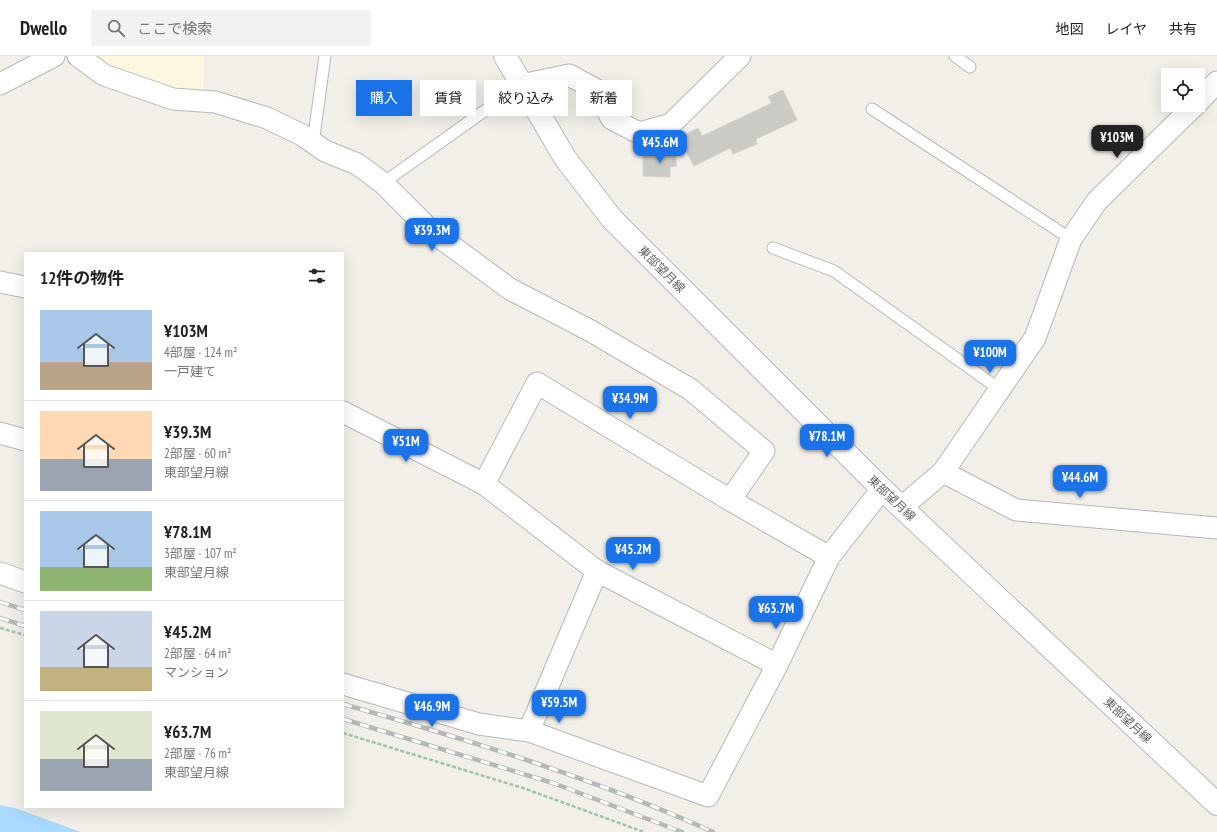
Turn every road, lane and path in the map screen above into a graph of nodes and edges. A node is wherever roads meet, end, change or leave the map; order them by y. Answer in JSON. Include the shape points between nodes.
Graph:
{"nodes":[{"id":1,"x":54,"y":56,"type":"edge"},
{"id":2,"x":78,"y":56,"type":"edge"},
{"id":3,"x":325,"y":56,"type":"edge"},
{"id":4,"x":505,"y":56,"type":"edge"},
{"id":5,"x":740,"y":56,"type":"edge"},
{"id":6,"x":955,"y":56,"type":"edge"},
{"id":7,"x":970,"y":67,"type":"dead end"},
{"id":8,"x":518,"y":80,"type":"edge"},
{"id":9,"x":545,"y":80,"type":"edge"},
{"id":10,"x":1,"y":81,"type":"edge"},
{"id":11,"x":872,"y":109,"type":"dead end"},
{"id":12,"x":484,"y":111,"type":"edge"},
{"id":13,"x":1188,"y":112,"type":"edge"},
{"id":14,"x":540,"y":116,"type":"edge"},
{"id":15,"x":313,"y":142,"type":"junction"},
{"id":16,"x":383,"y":183,"type":"junction"},
{"id":17,"x":1071,"y":239,"type":"junction"},
{"id":18,"x":773,"y":248,"type":"dead end"},
{"id":19,"x":0,"y":282,"type":"edge"},
{"id":20,"x":24,"y":287,"type":"edge"},
{"id":21,"x":1000,"y":389,"type":"junction"},
{"id":22,"x":344,"y":413,"type":"edge"},
{"id":23,"x":0,"y":433,"type":"edge"},
{"id":24,"x":24,"y":440,"type":"edge"},
{"id":25,"x":943,"y":472,"type":"junction"},
{"id":26,"x":484,"y":484,"type":"junction"},
{"id":27,"x":882,"y":489,"type":"junction"},
{"id":28,"x":730,"y":500,"type":"junction"},
{"id":29,"x":902,"y":507,"type":"junction"},
{"id":30,"x":1217,"y":528,"type":"edge"},
{"id":31,"x":829,"y":557,"type":"junction"},
{"id":32,"x":598,"y":571,"type":"junction"},
{"id":33,"x":0,"y":574,"type":"edge"},
{"id":34,"x":24,"y":582,"type":"edge"},
{"id":35,"x":0,"y":628,"type":"edge"},
{"id":36,"x":24,"y":635,"type":"edge"},
{"id":37,"x":777,"y":665,"type":"junction"},
{"id":38,"x":344,"y":684,"type":"edge"},
{"id":39,"x":529,"y":731,"type":"junction"},
{"id":40,"x":344,"y":733,"type":"edge"},
{"id":41,"x":1217,"y":804,"type":"edge"},
{"id":42,"x":644,"y":832,"type":"edge"}],
"edges":[{"from":1,"to":10,"type":"street"},
{"from":2,"to":15,"type":"street","via":[[104,75],[173,99],[215,102],[267,118]]},
{"from":3,"to":15,"type":"lane"},
{"from":4,"to":8,"type":"main road","name":"東部望月線"},
{"from":5,"to":9,"type":"street","via":[[671,124],[639,133],[612,119],[595,89],[569,75]]},
{"from":6,"to":7,"type":"lane"},
{"from":11,"to":17,"type":"lane"},
{"from":12,"to":16,"type":"lane"},
{"from":13,"to":17,"type":"street","via":[[1097,201]]},
{"from":14,"to":27,"type":"main road","name":"東部望月線","via":[[565,158],[612,219]]},
{"from":15,"to":16,"type":"street","via":[[326,151],[357,164]]},
{"from":16,"to":28,"type":"street","via":[[431,231],[510,289],[589,330],[690,389],[764,451]]},
{"from":17,"to":21,"type":"street","via":[[1035,338]]},
{"from":18,"to":21,"type":"lane","via":[[834,270]]},
{"from":19,"to":20,"type":"street"},
{"from":21,"to":25,"type":"street"},
{"from":22,"to":26,"type":"street"},
{"from":23,"to":24,"type":"street"},
{"from":25,"to":29,"type":"street"},
{"from":25,"to":30,"type":"street","via":[[1016,510]]},
{"from":26,"to":28,"type":"street","via":[[537,383]]},
{"from":26,"to":32,"type":"street"},
{"from":27,"to":29,"type":"main road","name":"東部望月線"},
{"from":27,"to":31,"type":"street"},
{"from":28,"to":31,"type":"street"},
{"from":29,"to":41,"type":"main road","name":"東部望月線"},
{"from":31,"to":37,"type":"street"},
{"from":32,"to":37,"type":"street"},
{"from":32,"to":39,"type":"street"},
{"from":33,"to":34,"type":"street"},
{"from":35,"to":36,"type":"path"},
{"from":37,"to":39,"type":"street","via":[[708,796]]},
{"from":38,"to":39,"type":"street","via":[[479,724]]},
{"from":40,"to":42,"type":"path","via":[[523,788]]}]}
